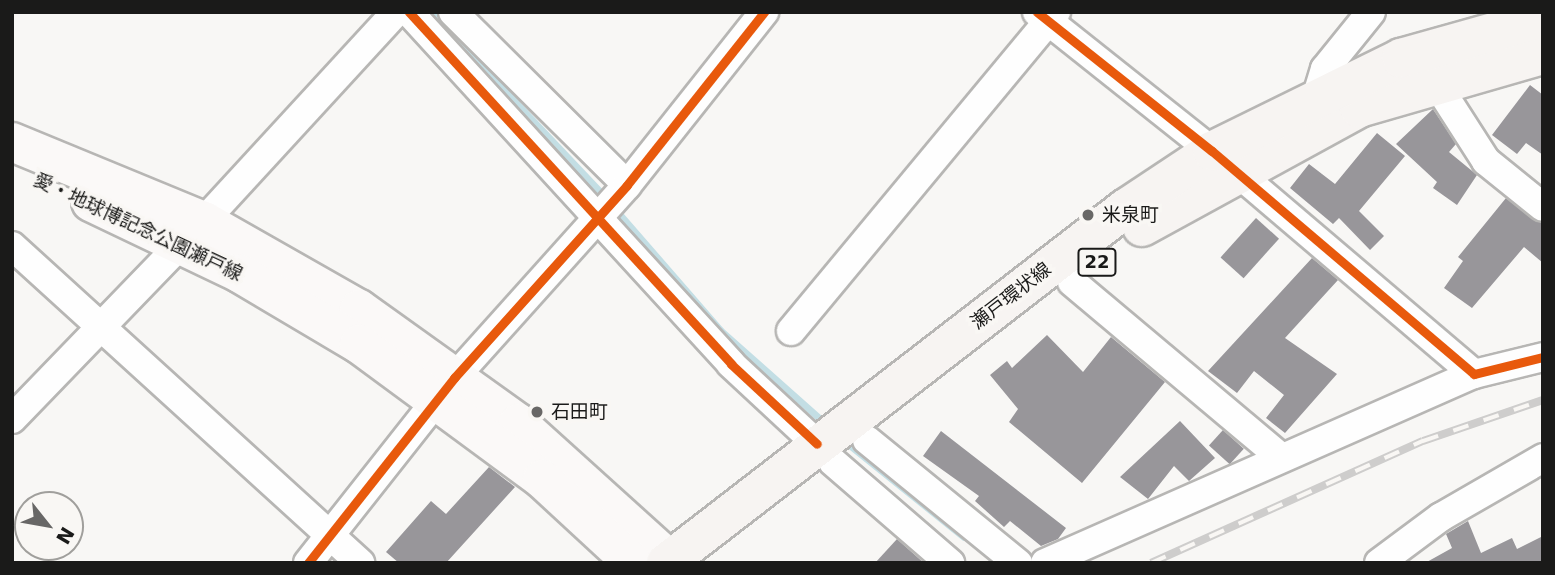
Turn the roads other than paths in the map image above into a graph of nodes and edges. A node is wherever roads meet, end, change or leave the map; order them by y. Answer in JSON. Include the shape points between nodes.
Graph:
{"nodes":[{"id":1,"x":396,"y":12,"type":"edge"},
{"id":2,"x":409,"y":12,"type":"edge"},
{"id":3,"x":764,"y":12,"type":"edge"},
{"id":4,"x":1371,"y":12,"type":"edge"},
{"id":5,"x":1047,"y":16,"type":"edge"},
{"id":6,"x":465,"y":17,"type":"edge"},
{"id":7,"x":1543,"y":18,"type":"edge"},
{"id":8,"x":1543,"y":55,"type":"edge"},
{"id":9,"x":1436,"y":83,"type":"junction"},
{"id":10,"x":1317,"y":95,"type":"junction"},
{"id":11,"x":12,"y":142,"type":"edge"},
{"id":12,"x":1223,"y":161,"type":"junction"},
{"id":13,"x":12,"y":169,"type":"edge"},
{"id":14,"x":627,"y":185,"type":"junction"},
{"id":15,"x":1543,"y":207,"type":"edge"},
{"id":16,"x":596,"y":213,"type":"junction"},
{"id":17,"x":193,"y":232,"type":"junction"},
{"id":18,"x":12,"y":246,"type":"edge"},
{"id":19,"x":1072,"y":282,"type":"junction"},
{"id":20,"x":101,"y":327,"type":"junction"},
{"id":21,"x":791,"y":331,"type":"dead end"},
{"id":22,"x":1543,"y":357,"type":"edge"},
{"id":23,"x":1474,"y":374,"type":"junction"},
{"id":24,"x":445,"y":390,"type":"junction"},
{"id":25,"x":12,"y":419,"type":"edge"},
{"id":26,"x":867,"y":440,"type":"junction"},
{"id":27,"x":825,"y":453,"type":"junction"},
{"id":28,"x":1278,"y":455,"type":"junction"},
{"id":29,"x":1543,"y":458,"type":"edge"},
{"id":30,"x":330,"y":536,"type":"junction"},
{"id":31,"x":668,"y":562,"type":"edge"},
{"id":32,"x":308,"y":563,"type":"edge"},
{"id":33,"x":360,"y":563,"type":"edge"},
{"id":34,"x":950,"y":563,"type":"edge"},
{"id":35,"x":1018,"y":563,"type":"edge"},
{"id":36,"x":1045,"y":563,"type":"edge"},
{"id":37,"x":1380,"y":563,"type":"edge"}],
"edges":[{"from":1,"to":17,"type":"street"},
{"from":2,"to":16,"type":"street"},
{"from":3,"to":14,"type":"street"},
{"from":4,"to":10,"type":"street","via":[[1325,69]]},
{"from":5,"to":12,"type":"street"},
{"from":5,"to":21,"type":"street"},
{"from":6,"to":14,"type":"street"},
{"from":7,"to":10,"type":"main road","name":"瀬戸環状線","number":"22","via":[[1401,58]]},
{"from":8,"to":9,"type":"main road","name":"瀬戸環状線","number":"22"},
{"from":9,"to":12,"type":"main road","name":"瀬戸環状線","number":"22"},
{"from":9,"to":15,"type":"street","via":[[1486,161]]},
{"from":10,"to":12,"type":"main road","name":"瀬戸環状線","number":"22"},
{"from":11,"to":17,"type":"main road","name":"愛・地球博記念公園瀬戸線"},
{"from":12,"to":19,"type":"main road","name":"瀬戸環状線","number":"22"},
{"from":12,"to":23,"type":"street"},
{"from":12,"to":27,"type":"main road","name":"瀬戸環状線","number":"22","via":[[1126,208]]},
{"from":13,"to":17,"type":"main road","name":"愛・地球博記念公園瀬戸線"},
{"from":14,"to":16,"type":"street"},
{"from":16,"to":24,"type":"street"},
{"from":16,"to":27,"type":"street","via":[[731,365]]},
{"from":17,"to":20,"type":"street"},
{"from":17,"to":24,"type":"main road","name":"愛・地球博記念公園瀬戸線","via":[[359,309]]},
{"from":18,"to":20,"type":"street"},
{"from":19,"to":26,"type":"main road","name":"瀬戸環状線","number":"22"},
{"from":19,"to":28,"type":"street"},
{"from":20,"to":25,"type":"street"},
{"from":20,"to":30,"type":"street"},
{"from":22,"to":23,"type":"street"},
{"from":23,"to":28,"type":"street"},
{"from":24,"to":30,"type":"street"},
{"from":24,"to":31,"type":"main road","name":"愛・地球博記念公園瀬戸線","via":[[518,423]]},
{"from":26,"to":27,"type":"main road","name":"瀬戸環状線","number":"22"},
{"from":26,"to":35,"type":"street"},
{"from":27,"to":31,"type":"main road","name":"瀬戸環状線","number":"22"},
{"from":27,"to":34,"type":"street"},
{"from":28,"to":36,"type":"street"},
{"from":29,"to":37,"type":"street","via":[[1441,517]]},
{"from":30,"to":32,"type":"street"},
{"from":30,"to":33,"type":"street"}]}
